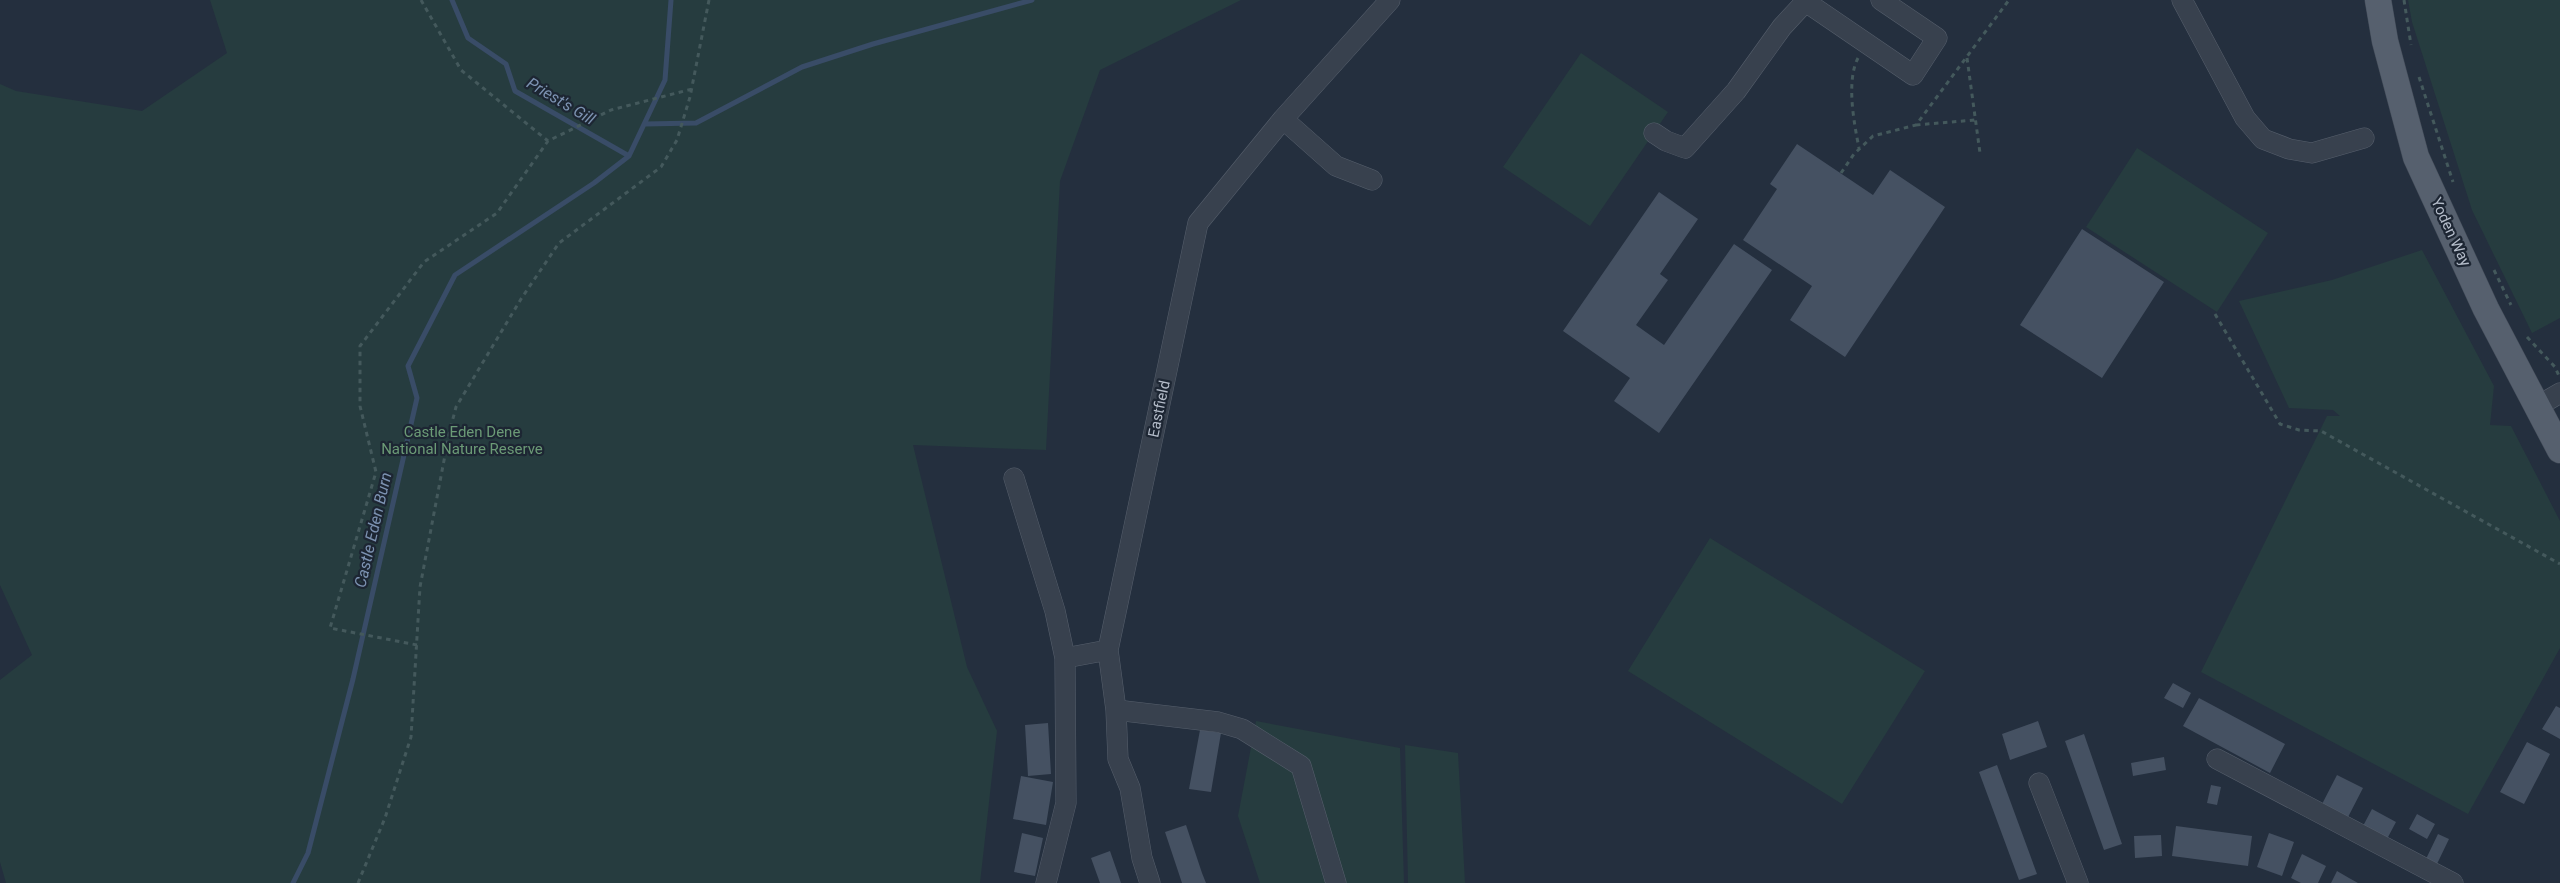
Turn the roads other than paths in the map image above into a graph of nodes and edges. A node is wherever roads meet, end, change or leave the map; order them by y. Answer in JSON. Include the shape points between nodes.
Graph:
{"nodes":[{"id":1,"x":1390,"y":0,"type":"edge"},
{"id":2,"x":1881,"y":0,"type":"edge"},
{"id":3,"x":2182,"y":0,"type":"edge"},
{"id":4,"x":2378,"y":0,"type":"edge"},
{"id":5,"x":1806,"y":1,"type":"edge"},
{"id":6,"x":1283,"y":119,"type":"junction"},
{"id":7,"x":1654,"y":133,"type":"dead end"},
{"id":8,"x":2364,"y":138,"type":"dead end"},
{"id":9,"x":1372,"y":180,"type":"dead end"},
{"id":10,"x":2560,"y":393,"type":"edge"},
{"id":11,"x":2538,"y":406,"type":"junction"},
{"id":12,"x":2560,"y":450,"type":"edge"},
{"id":13,"x":1014,"y":478,"type":"dead end"},
{"id":14,"x":1108,"y":650,"type":"junction"},
{"id":15,"x":1065,"y":658,"type":"junction"},
{"id":16,"x":1116,"y":710,"type":"junction"},
{"id":17,"x":2217,"y":759,"type":"dead end"},
{"id":18,"x":2039,"y":783,"type":"dead end"},
{"id":19,"x":1046,"y":883,"type":"edge"},
{"id":20,"x":1149,"y":883,"type":"edge"},
{"id":21,"x":1336,"y":883,"type":"edge"},
{"id":22,"x":2078,"y":883,"type":"edge"},
{"id":23,"x":2453,"y":883,"type":"edge"}],
"edges":[{"from":1,"to":6,"type":"street","name":"Eastfield"},
{"from":2,"to":5,"type":"street","via":[[1937,39],[1912,75]]},
{"from":3,"to":8,"type":"street","via":[[2244,118],[2263,139],[2312,153]]},
{"from":4,"to":11,"type":"main road","name":"Yoden Way","via":[[2416,157],[2486,309]]},
{"from":5,"to":7,"type":"street","via":[[1736,91],[1685,148]]},
{"from":6,"to":9,"type":"street","via":[[1336,166]]},
{"from":6,"to":14,"type":"street","name":"Eastfield","via":[[1198,223]]},
{"from":10,"to":11,"type":"street"},
{"from":11,"to":12,"type":"main road","name":"Yoden Way"},
{"from":13,"to":15,"type":"street"},
{"from":14,"to":15,"type":"street"},
{"from":14,"to":16,"type":"street","name":"Eastfield"},
{"from":15,"to":19,"type":"street","via":[[1066,803]]},
{"from":16,"to":20,"type":"street","name":"Eastfield","via":[[1118,759],[1130,788]]},
{"from":16,"to":21,"type":"street","via":[[1218,722],[1242,729],[1301,766]]},
{"from":17,"to":23,"type":"street"},
{"from":18,"to":22,"type":"street"}]}
